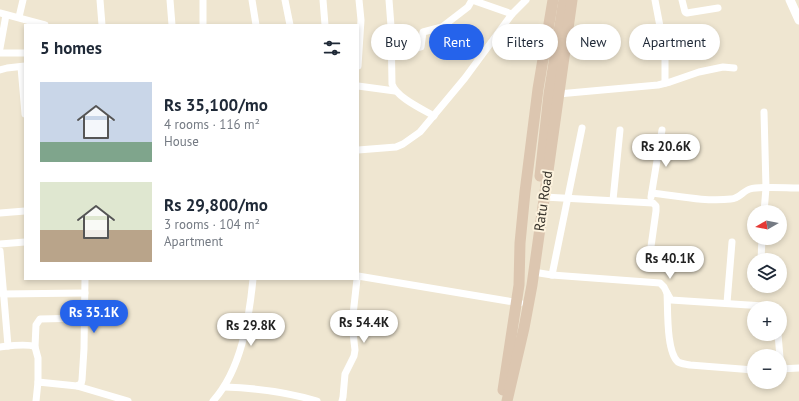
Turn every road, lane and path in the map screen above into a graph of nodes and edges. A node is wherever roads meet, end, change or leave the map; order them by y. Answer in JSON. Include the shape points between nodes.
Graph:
{"nodes":[{"id":1,"x":23,"y":0,"type":"edge"},
{"id":2,"x":100,"y":0,"type":"edge"},
{"id":3,"x":170,"y":0,"type":"edge"},
{"id":4,"x":203,"y":0,"type":"edge"},
{"id":5,"x":252,"y":0,"type":"edge"},
{"id":6,"x":285,"y":0,"type":"edge"},
{"id":7,"x":323,"y":0,"type":"edge"},
{"id":8,"x":359,"y":0,"type":"edge"},
{"id":9,"x":389,"y":0,"type":"edge"},
{"id":10,"x":472,"y":0,"type":"edge"},
{"id":11,"x":526,"y":0,"type":"edge"},
{"id":12,"x":552,"y":0,"type":"edge"},
{"id":13,"x":558,"y":0,"type":"edge"},
{"id":14,"x":564,"y":0,"type":"edge"},
{"id":15,"x":572,"y":0,"type":"edge"},
{"id":16,"x":656,"y":0,"type":"edge"},
{"id":17,"x":682,"y":0,"type":"edge"},
{"id":18,"x":790,"y":0,"type":"edge"},
{"id":19,"x":718,"y":8,"type":"dead end"},
{"id":20,"x":3,"y":14,"type":"edge"},
{"id":21,"x":512,"y":14,"type":"junction"},
{"id":22,"x":20,"y":17,"type":"junction"},
{"id":23,"x":799,"y":20,"type":"edge"},
{"id":24,"x":40,"y":24,"type":"edge"},
{"id":25,"x":102,"y":24,"type":"edge"},
{"id":26,"x":172,"y":24,"type":"edge"},
{"id":27,"x":203,"y":24,"type":"edge"},
{"id":28,"x":256,"y":24,"type":"edge"},
{"id":29,"x":290,"y":24,"type":"edge"},
{"id":30,"x":325,"y":24,"type":"edge"},
{"id":31,"x":390,"y":24,"type":"edge"},
{"id":32,"x":660,"y":24,"type":"edge"},
{"id":33,"x":0,"y":48,"type":"edge"},
{"id":34,"x":421,"y":48,"type":"edge"},
{"id":35,"x":359,"y":51,"type":"edge"},
{"id":36,"x":0,"y":53,"type":"edge"},
{"id":37,"x":24,"y":53,"type":"edge"},
{"id":38,"x":392,"y":60,"type":"edge"},
{"id":39,"x":665,"y":60,"type":"dead end"},
{"id":40,"x":23,"y":66,"type":"edge"},
{"id":41,"x":734,"y":68,"type":"dead end"},
{"id":42,"x":0,"y":70,"type":"edge"},
{"id":43,"x":665,"y":83,"type":"junction"},
{"id":44,"x":359,"y":86,"type":"edge"},
{"id":45,"x":24,"y":90,"type":"edge"},
{"id":46,"x":395,"y":91,"type":"junction"},
{"id":47,"x":558,"y":94,"type":"junction"},
{"id":48,"x":764,"y":112,"type":"dead end"},
{"id":49,"x":434,"y":116,"type":"junction"},
{"id":50,"x":582,"y":128,"type":"dead end"},
{"id":51,"x":620,"y":130,"type":"dead end"},
{"id":52,"x":662,"y":130,"type":"dead end"},
{"id":53,"x":359,"y":150,"type":"edge"},
{"id":54,"x":766,"y":188,"type":"junction"},
{"id":55,"x":799,"y":188,"type":"edge"},
{"id":56,"x":652,"y":193,"type":"junction"},
{"id":57,"x":544,"y":197,"type":"junction"},
{"id":58,"x":568,"y":198,"type":"junction"},
{"id":59,"x":613,"y":200,"type":"junction"},
{"id":60,"x":650,"y":203,"type":"junction"},
{"id":61,"x":765,"y":205,"type":"edge"},
{"id":62,"x":24,"y":211,"type":"edge"},
{"id":63,"x":0,"y":213,"type":"edge"},
{"id":64,"x":24,"y":242,"type":"edge"},
{"id":65,"x":530,"y":242,"type":"junction"},
{"id":66,"x":732,"y":242,"type":"dead end"},
{"id":67,"x":0,"y":244,"type":"edge"},
{"id":68,"x":0,"y":251,"type":"edge"},
{"id":69,"x":0,"y":262,"type":"edge"},
{"id":70,"x":519,"y":265,"type":"junction"},
{"id":71,"x":648,"y":268,"type":"dead end"},
{"id":72,"x":534,"y":271,"type":"junction"},
{"id":73,"x":552,"y":275,"type":"junction"},
{"id":74,"x":359,"y":276,"type":"edge"},
{"id":75,"x":85,"y":280,"type":"edge"},
{"id":76,"x":253,"y":280,"type":"edge"},
{"id":77,"x":357,"y":280,"type":"edge"},
{"id":78,"x":85,"y":293,"type":"junction"},
{"id":79,"x":667,"y":293,"type":"junction"},
{"id":80,"x":4,"y":294,"type":"junction"},
{"id":81,"x":517,"y":303,"type":"junction"},
{"id":82,"x":727,"y":303,"type":"junction"},
{"id":83,"x":528,"y":304,"type":"junction"},
{"id":84,"x":747,"y":305,"type":"edge"},
{"id":85,"x":85,"y":318,"type":"junction"},
{"id":86,"x":8,"y":346,"type":"junction"},
{"id":87,"x":0,"y":347,"type":"edge"},
{"id":88,"x":35,"y":347,"type":"junction"},
{"id":89,"x":799,"y":368,"type":"edge"},
{"id":90,"x":747,"y":369,"type":"edge"},
{"id":91,"x":787,"y":369,"type":"edge"},
{"id":92,"x":38,"y":382,"type":"junction"},
{"id":93,"x":77,"y":386,"type":"junction"},
{"id":94,"x":225,"y":387,"type":"junction"},
{"id":95,"x":36,"y":401,"type":"edge"},
{"id":96,"x":128,"y":401,"type":"edge"},
{"id":97,"x":213,"y":401,"type":"edge"},
{"id":98,"x":317,"y":401,"type":"edge"},
{"id":99,"x":342,"y":401,"type":"edge"},
{"id":100,"x":501,"y":401,"type":"edge"},
{"id":101,"x":507,"y":401,"type":"edge"}],
"edges":[{"from":1,"to":22,"type":"street"},
{"from":2,"to":25,"type":"street"},
{"from":3,"to":26,"type":"street"},
{"from":4,"to":27,"type":"street"},
{"from":5,"to":28,"type":"street"},
{"from":6,"to":29,"type":"street"},
{"from":7,"to":30,"type":"street"},
{"from":8,"to":35,"type":"street"},
{"from":9,"to":31,"type":"street"},
{"from":10,"to":21,"type":"street"},
{"from":10,"to":34,"type":"street","via":[[468,7],[442,27],[423,32]]},
{"from":11,"to":21,"type":"street"},
{"from":12,"to":70,"type":"main road","name":"Ratu Road","via":[[525,192]]},
{"from":13,"to":65,"type":"main road","via":[[541,108]]},
{"from":14,"to":65,"type":"main road"},
{"from":15,"to":47,"type":"main road","name":"Ratu Road"},
{"from":16,"to":32,"type":"street"},
{"from":17,"to":19,"type":"street","via":[[687,13]]},
{"from":18,"to":23,"type":"street"},
{"from":20,"to":22,"type":"street"},
{"from":20,"to":33,"type":"street"},
{"from":21,"to":49,"type":"street"},
{"from":22,"to":24,"type":"street"},
{"from":36,"to":37,"type":"street"},
{"from":38,"to":46,"type":"street","via":[[392,84]]},
{"from":39,"to":43,"type":"street"},
{"from":40,"to":42,"type":"street"},
{"from":40,"to":45,"type":"street"},
{"from":41,"to":43,"type":"street","via":[[723,67],[698,72]]},
{"from":43,"to":47,"type":"street"},
{"from":44,"to":46,"type":"street"},
{"from":46,"to":49,"type":"street"},
{"from":47,"to":57,"type":"main road","name":"Ratu Road"},
{"from":48,"to":54,"type":"street"},
{"from":49,"to":53,"type":"street","via":[[420,132],[403,144],[388,149]]},
{"from":50,"to":58,"type":"street"},
{"from":51,"to":59,"type":"street"},
{"from":52,"to":56,"type":"street"},
{"from":54,"to":55,"type":"street"},
{"from":54,"to":56,"type":"street","via":[[750,189],[734,199],[724,200]]},
{"from":54,"to":61,"type":"street"},
{"from":56,"to":60,"type":"street"},
{"from":57,"to":58,"type":"street"},
{"from":57,"to":72,"type":"main road","name":"Ratu Road"},
{"from":58,"to":59,"type":"street"},
{"from":58,"to":73,"type":"street"},
{"from":59,"to":60,"type":"street"},
{"from":60,"to":71,"type":"street","via":[[656,206],[656,211]]},
{"from":62,"to":63,"type":"street"},
{"from":64,"to":67,"type":"street"},
{"from":65,"to":70,"type":"main road"},
{"from":65,"to":72,"type":"main road"},
{"from":66,"to":82,"type":"street"},
{"from":68,"to":69,"type":"street"},
{"from":69,"to":80,"type":"street"},
{"from":70,"to":81,"type":"main road","name":"Ratu Road"},
{"from":72,"to":73,"type":"street"},
{"from":72,"to":83,"type":"main road","name":"Ratu Road"},
{"from":73,"to":79,"type":"street","via":[[660,283]]},
{"from":74,"to":81,"type":"street"},
{"from":75,"to":78,"type":"street"},
{"from":76,"to":94,"type":"street","via":[[243,343]]},
{"from":77,"to":99,"type":"street","via":[[352,324],[355,350],[345,374]]},
{"from":78,"to":80,"type":"street"},
{"from":78,"to":85,"type":"street"},
{"from":79,"to":82,"type":"street","via":[[671,300]]},
{"from":79,"to":90,"type":"street","via":[[669,342],[677,361],[690,365]]},
{"from":80,"to":86,"type":"street"},
{"from":81,"to":83,"type":"street"},
{"from":81,"to":100,"type":"main road","name":"Ratu Road"},
{"from":82,"to":84,"type":"street"},
{"from":83,"to":101,"type":"main road","name":"Ratu Road"},
{"from":85,"to":88,"type":"street","via":[[40,320],[36,325]]},
{"from":85,"to":93,"type":"street","via":[[82,380]]},
{"from":86,"to":87,"type":"street"},
{"from":86,"to":88,"type":"street"},
{"from":88,"to":92,"type":"street","via":[[38,358]]},
{"from":89,"to":91,"type":"street"},
{"from":92,"to":93,"type":"street"},
{"from":92,"to":95,"type":"street"},
{"from":93,"to":96,"type":"street"},
{"from":94,"to":97,"type":"street"},
{"from":94,"to":98,"type":"street","via":[[295,395]]}]}
